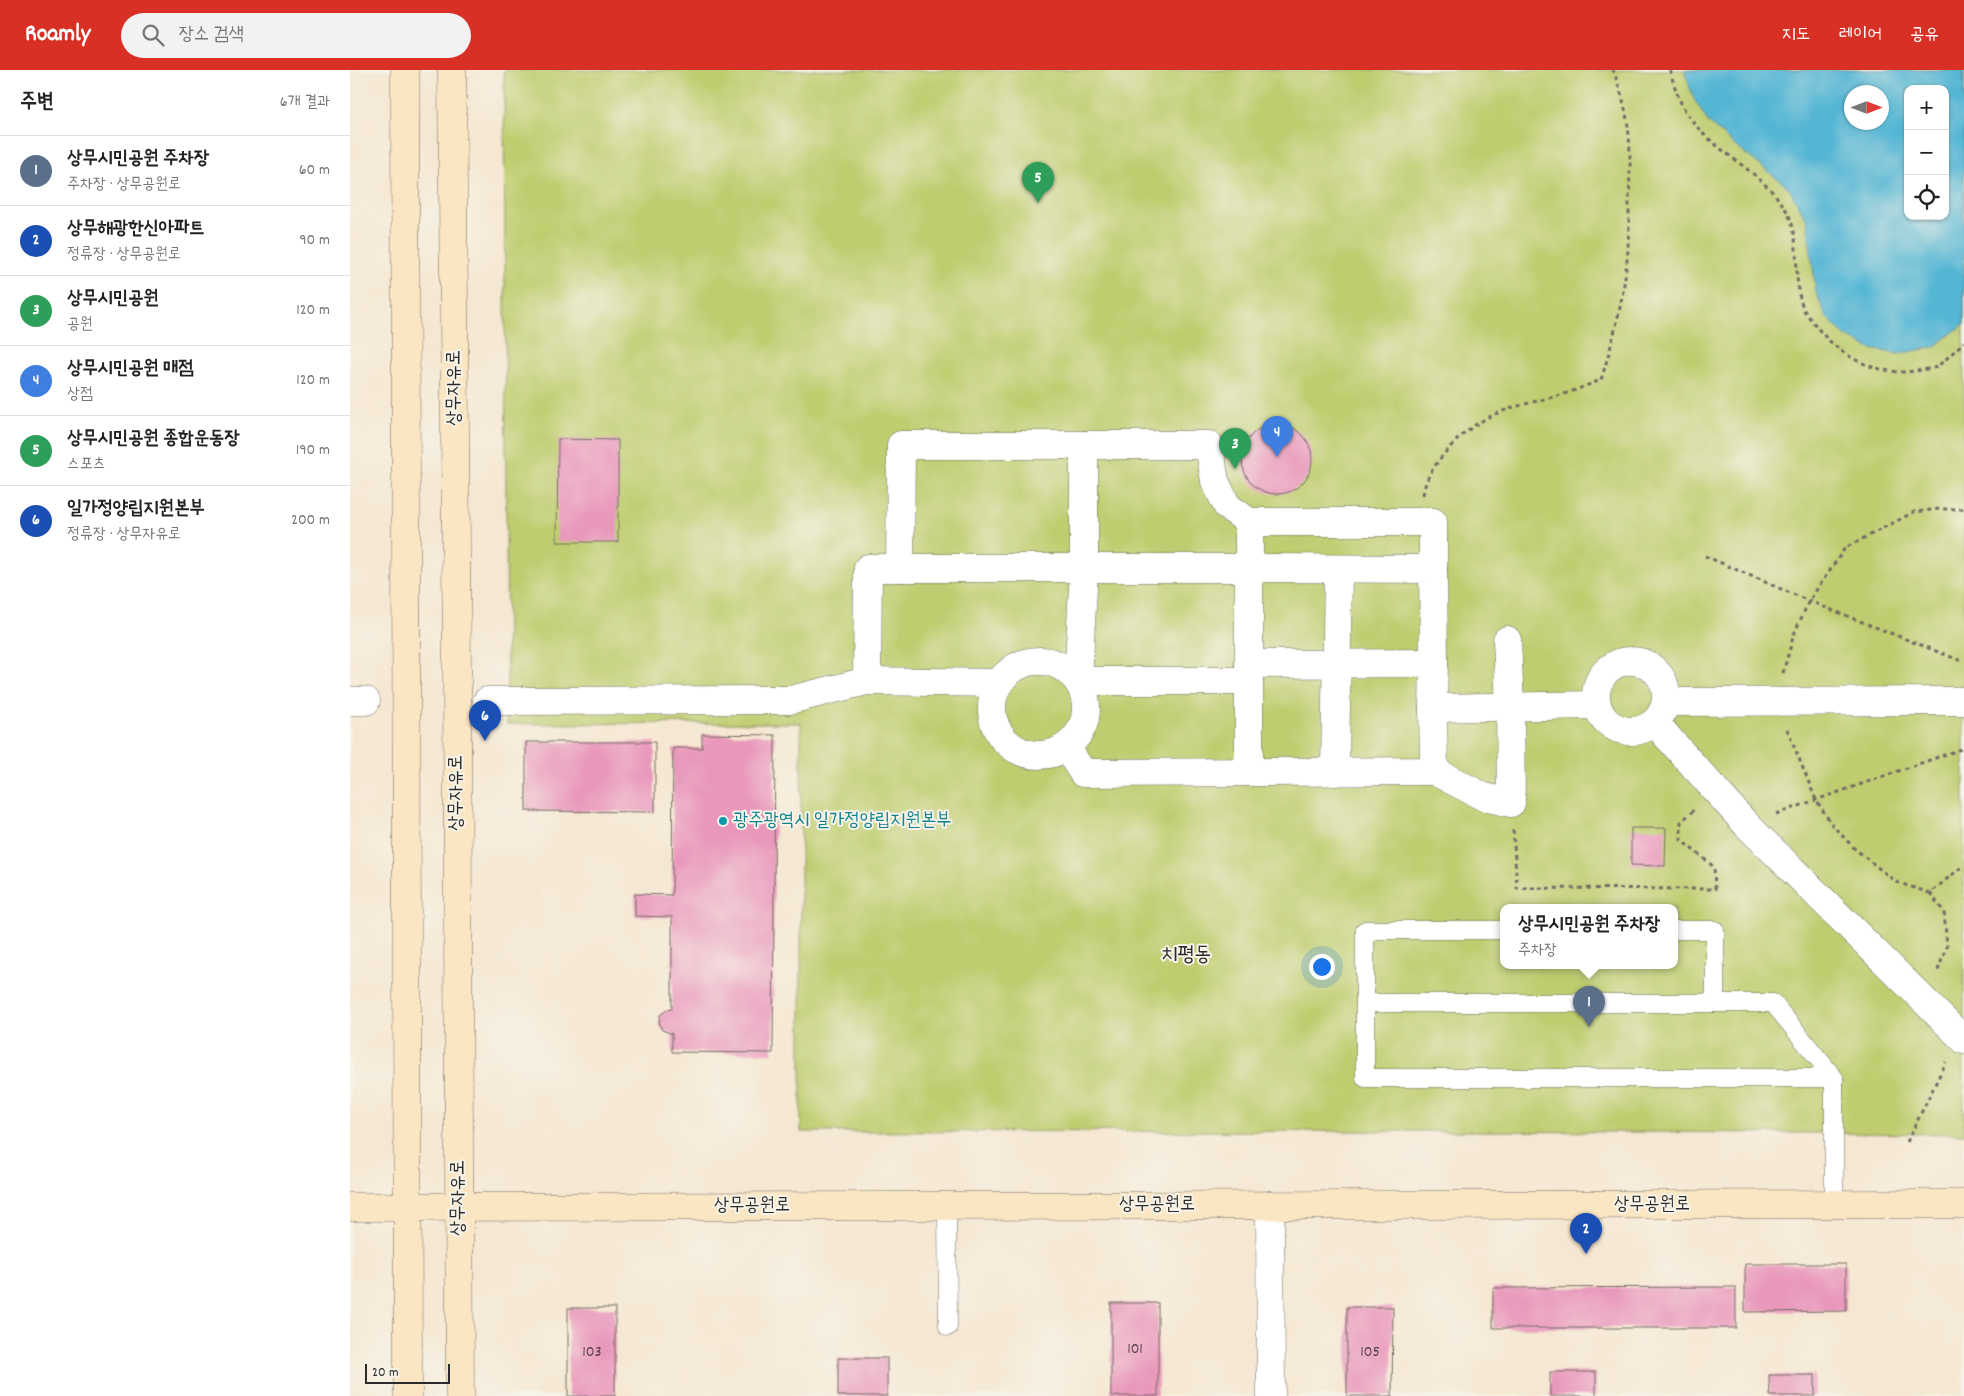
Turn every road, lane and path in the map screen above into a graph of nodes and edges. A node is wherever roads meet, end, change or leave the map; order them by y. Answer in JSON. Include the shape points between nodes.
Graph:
{"nodes":[{"id":1,"x":405,"y":70,"type":"edge"},
{"id":2,"x":452,"y":70,"type":"edge"},
{"id":3,"x":1613,"y":70,"type":"edge"},
{"id":4,"x":1670,"y":70,"type":"edge"},
{"id":5,"x":1964,"y":342,"type":"edge"},
{"id":6,"x":1084,"y":445,"type":"junction"},
{"id":7,"x":1964,"y":509,"type":"edge"},
{"id":8,"x":1249,"y":522,"type":"junction"},
{"id":9,"x":1421,"y":522,"type":"junction"},
{"id":10,"x":1705,"y":556,"type":"dead end"},
{"id":11,"x":900,"y":568,"type":"junction"},
{"id":12,"x":1084,"y":568,"type":"junction"},
{"id":13,"x":1249,"y":568,"type":"junction"},
{"id":14,"x":1338,"y":569,"type":"junction"},
{"id":15,"x":1433,"y":569,"type":"junction"},
{"id":16,"x":1809,"y":601,"type":"junction"},
{"id":17,"x":1507,"y":640,"type":"dead end"},
{"id":18,"x":1964,"y":662,"type":"edge"},
{"id":19,"x":1434,"y":663,"type":"junction"},
{"id":20,"x":1337,"y":664,"type":"junction"},
{"id":21,"x":1249,"y":672,"type":"junction"},
{"id":22,"x":867,"y":681,"type":"junction"},
{"id":23,"x":1078,"y":681,"type":"junction"},
{"id":24,"x":1000,"y":682,"type":"junction"},
{"id":25,"x":487,"y":701,"type":"dead end"},
{"id":26,"x":1964,"y":701,"type":"edge"},
{"id":27,"x":1785,"y":703,"type":"junction"},
{"id":28,"x":1597,"y":705,"type":"junction"},
{"id":29,"x":1510,"y":706,"type":"junction"},
{"id":30,"x":1433,"y":708,"type":"junction"},
{"id":31,"x":1661,"y":712,"type":"junction"},
{"id":32,"x":1066,"y":747,"type":"junction"},
{"id":33,"x":1964,"y":748,"type":"edge"},
{"id":34,"x":1434,"y":771,"type":"junction"},
{"id":35,"x":1249,"y":772,"type":"junction"},
{"id":36,"x":1335,"y":772,"type":"junction"},
{"id":37,"x":1716,"y":790,"type":"junction"},
{"id":38,"x":1816,"y":800,"type":"junction"},
{"id":39,"x":1511,"y":803,"type":"junction"},
{"id":40,"x":1746,"y":824,"type":"junction"},
{"id":41,"x":1964,"y":865,"type":"edge"},
{"id":42,"x":1930,"y":893,"type":"junction"},
{"id":43,"x":1500,"y":930,"type":"edge"},
{"id":44,"x":1678,"y":930,"type":"edge"},
{"id":45,"x":1921,"y":997,"type":"junction"},
{"id":46,"x":1365,"y":1003,"type":"junction"},
{"id":47,"x":1715,"y":1003,"type":"junction"},
{"id":48,"x":1962,"y":1038,"type":"edge"},
{"id":49,"x":1834,"y":1078,"type":"junction"},
{"id":50,"x":1907,"y":1142,"type":"dead end"},
{"id":51,"x":1964,"y":1204,"type":"edge"},
{"id":52,"x":1270,"y":1205,"type":"junction"},
{"id":53,"x":1834,"y":1205,"type":"junction"},
{"id":54,"x":459,"y":1206,"type":"junction"},
{"id":55,"x":948,"y":1206,"type":"junction"},
{"id":56,"x":350,"y":1207,"type":"edge"},
{"id":57,"x":407,"y":1207,"type":"junction"},
{"id":58,"x":948,"y":1327,"type":"dead end"},
{"id":59,"x":408,"y":1396,"type":"edge"},
{"id":60,"x":460,"y":1396,"type":"edge"},
{"id":61,"x":1271,"y":1396,"type":"edge"}],
"edges":[{"from":1,"to":57,"type":"street"},
{"from":2,"to":54,"type":"street","name":"상무자유로"},
{"from":3,"to":9,"type":"path","via":[[1629,126],[1628,237],[1619,309],[1601,380],[1554,397],[1507,408],[1465,431],[1435,465],[1424,485]]},
{"from":4,"to":5,"type":"path","via":[[1676,94],[1693,122],[1768,188],[1786,210],[1796,235],[1798,284],[1804,310],[1820,333],[1836,348],[1883,371],[1911,372],[1936,367]]},
{"from":6,"to":8,"type":"street","via":[[1210,445],[1215,480],[1228,506]]},
{"from":6,"to":11,"type":"street","via":[[901,445]]},
{"from":6,"to":12,"type":"street"},
{"from":7,"to":16,"type":"path","via":[[1914,512],[1845,548]]},
{"from":8,"to":9,"type":"street"},
{"from":8,"to":13,"type":"street"},
{"from":9,"to":15,"type":"street","via":[[1433,522]]},
{"from":10,"to":16,"type":"path"},
{"from":11,"to":12,"type":"street"},
{"from":11,"to":22,"type":"street","via":[[868,568]]},
{"from":12,"to":13,"type":"street"},
{"from":12,"to":23,"type":"street"},
{"from":13,"to":14,"type":"street"},
{"from":13,"to":21,"type":"street"},
{"from":14,"to":15,"type":"street"},
{"from":14,"to":20,"type":"street"},
{"from":15,"to":19,"type":"street"},
{"from":16,"to":18,"type":"path"},
{"from":16,"to":27,"type":"path","via":[[1794,634]]},
{"from":17,"to":29,"type":"street"},
{"from":19,"to":20,"type":"street"},
{"from":19,"to":30,"type":"street"},
{"from":20,"to":21,"type":"street"},
{"from":20,"to":36,"type":"street"},
{"from":21,"to":23,"type":"street"},
{"from":21,"to":35,"type":"street"},
{"from":22,"to":24,"type":"street"},
{"from":22,"to":25,"type":"street","via":[[790,700]]},
{"from":23,"to":24,"type":"street","via":[[1068,670],[1041,660],[1010,670]]},
{"from":23,"to":32,"type":"street","via":[[1085,694],[1087,709],[1077,737]]},
{"from":24,"to":32,"type":"street","via":[[993,697],[992,714],[997,729],[1007,742],[1020,751],[1035,755],[1052,754]]},
{"from":26,"to":27,"type":"street"},
{"from":27,"to":31,"type":"street"},
{"from":27,"to":38,"type":"path"},
{"from":28,"to":29,"type":"street"},
{"from":28,"to":31,"type":"street","via":[[1610,725],[1621,731],[1646,729]]},
{"from":28,"to":31,"type":"street","via":[[1599,681],[1606,672],[1625,661],[1636,661],[1647,664],[1663,680],[1667,691]]},
{"from":29,"to":30,"type":"street"},
{"from":29,"to":39,"type":"street"},
{"from":30,"to":34,"type":"street"},
{"from":31,"to":37,"type":"street"},
{"from":32,"to":35,"type":"street","via":[[1083,773]]},
{"from":33,"to":38,"type":"path"},
{"from":34,"to":36,"type":"street"},
{"from":34,"to":39,"type":"street","via":[[1484,797]]},
{"from":35,"to":36,"type":"street"},
{"from":37,"to":39,"type":"path","via":[[1680,822],[1680,840],[1714,867],[1715,889],[1517,888]]},
{"from":37,"to":40,"type":"street"},
{"from":38,"to":40,"type":"path"},
{"from":38,"to":42,"type":"path","via":[[1833,826],[1855,849],[1896,882]]},
{"from":40,"to":45,"type":"street"},
{"from":41,"to":42,"type":"path"},
{"from":42,"to":45,"type":"path","via":[[1944,912],[1947,946],[1939,969]]},
{"from":43,"to":46,"type":"lane","via":[[1365,930]]},
{"from":44,"to":47,"type":"lane","via":[[1715,930]]},
{"from":45,"to":48,"type":"street"},
{"from":46,"to":47,"type":"lane"},
{"from":46,"to":49,"type":"lane","via":[[1365,1078]]},
{"from":47,"to":49,"type":"lane","via":[[1773,1003]]},
{"from":48,"to":50,"type":"path"},
{"from":49,"to":53,"type":"lane"},
{"from":51,"to":53,"type":"street","name":"상무공원로"},
{"from":52,"to":53,"type":"street","name":"상무공원로"},
{"from":52,"to":55,"type":"street","name":"상무공원로"},
{"from":52,"to":61,"type":"street"},
{"from":54,"to":55,"type":"street","name":"상무공원로"},
{"from":54,"to":57,"type":"street","name":"상무공원로"},
{"from":54,"to":60,"type":"street","name":"상무자유로"},
{"from":55,"to":58,"type":"lane"},
{"from":56,"to":57,"type":"street","name":"상무공원로"},
{"from":57,"to":59,"type":"street"}]}
